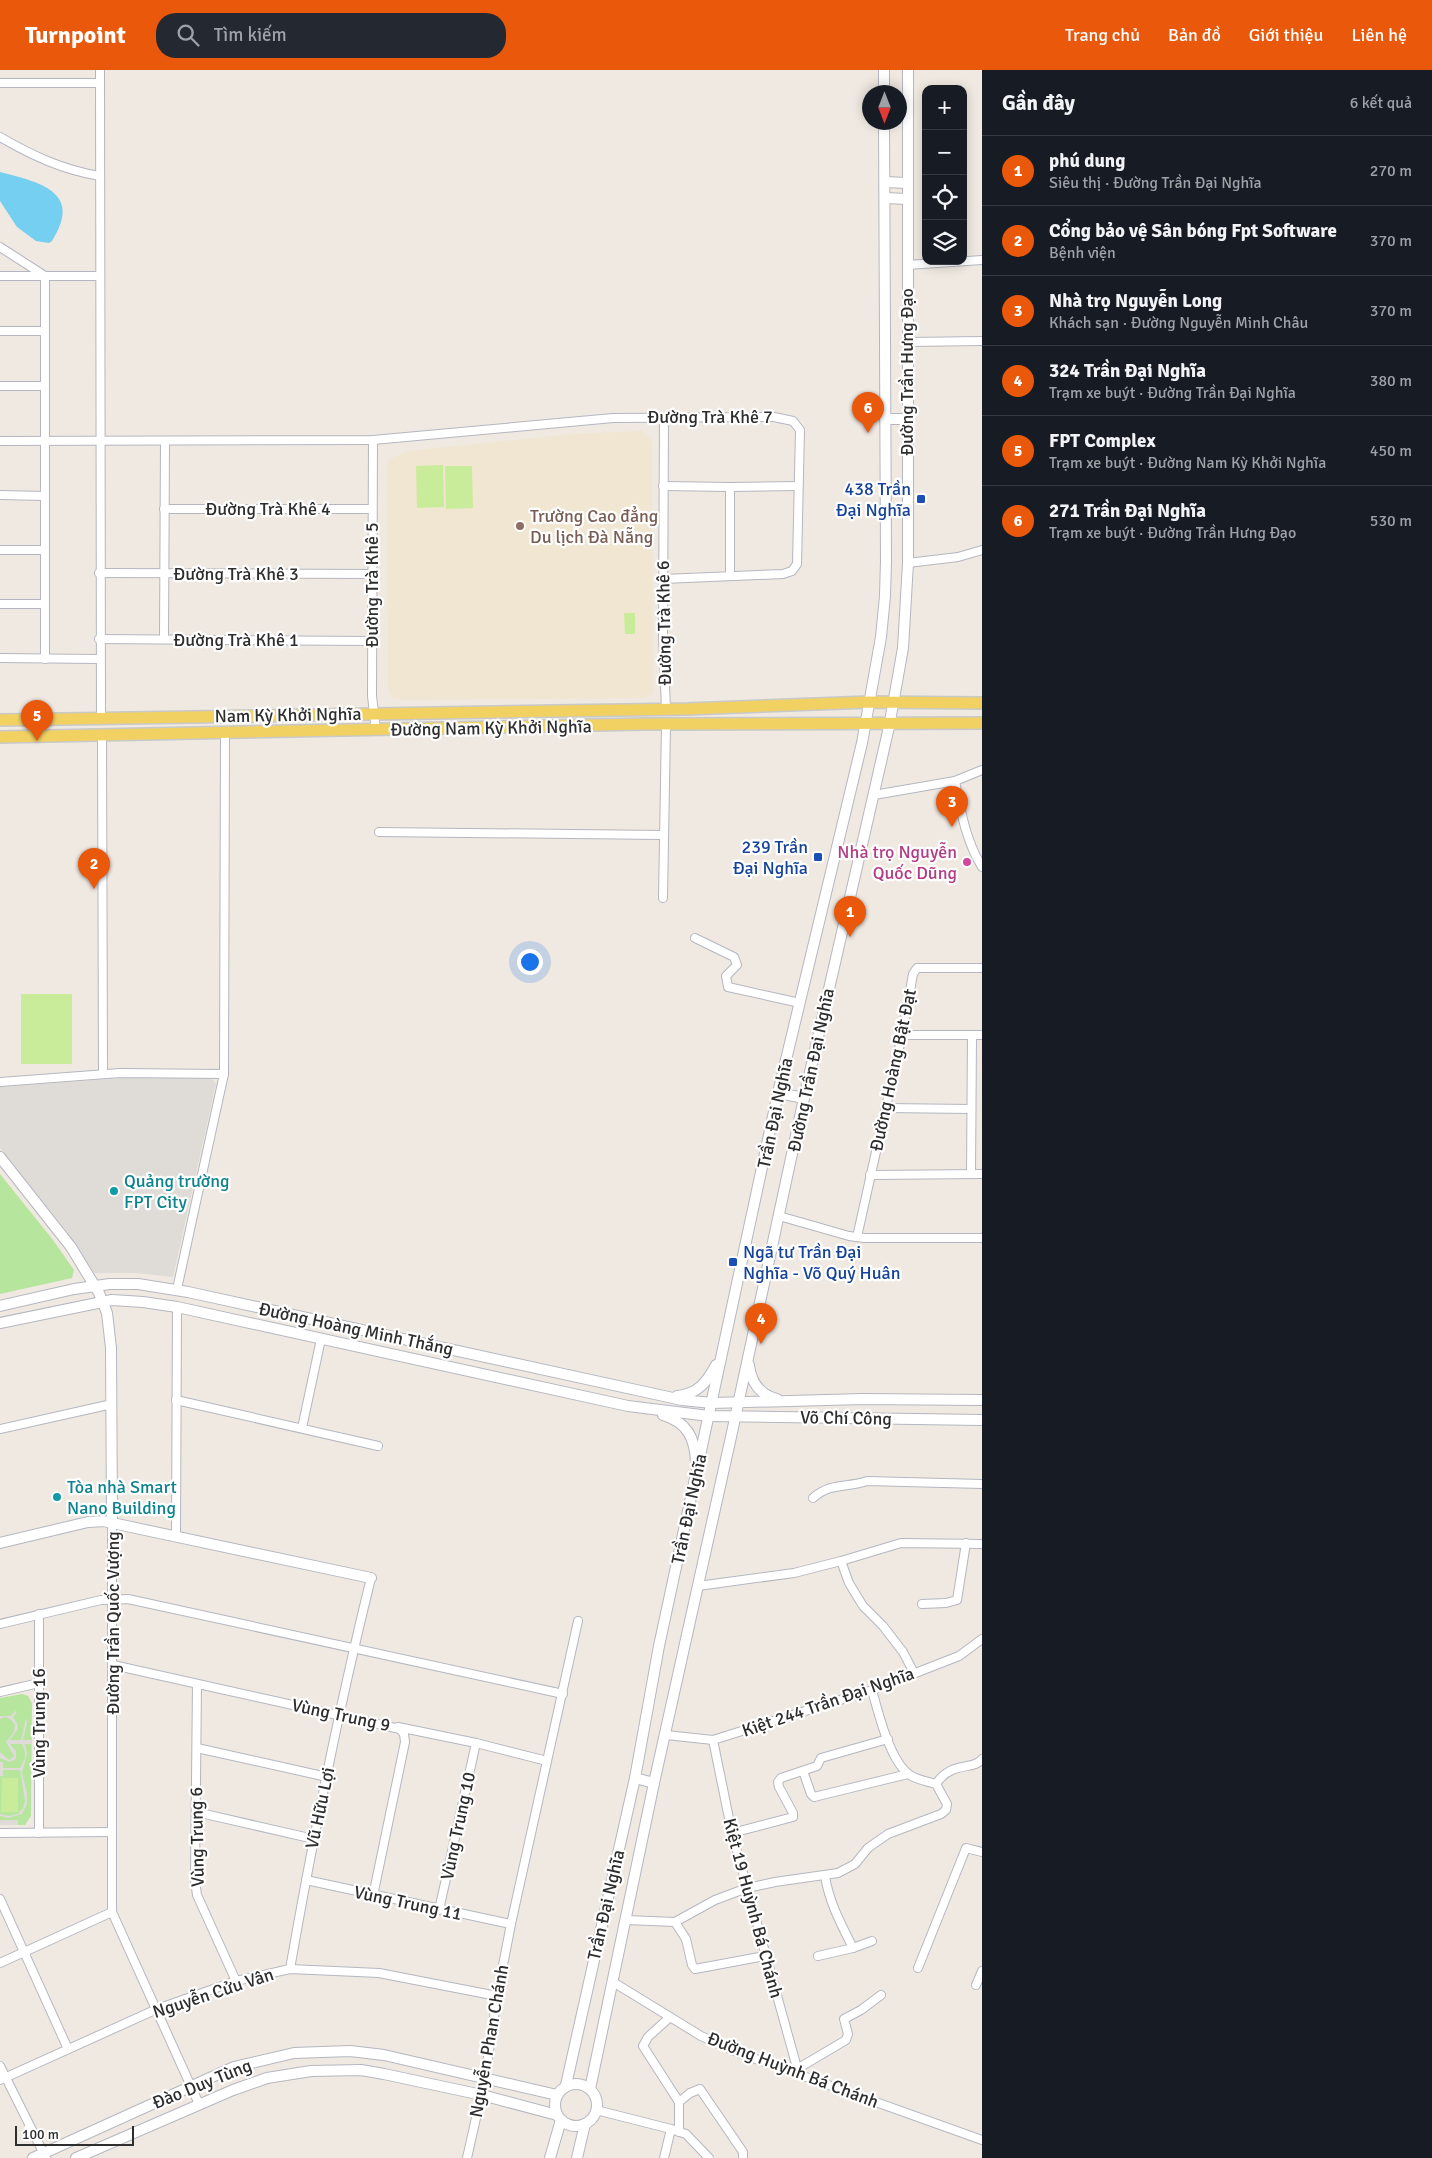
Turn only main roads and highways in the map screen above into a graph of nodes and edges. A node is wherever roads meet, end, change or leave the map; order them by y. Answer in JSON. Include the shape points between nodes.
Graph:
{"nodes":[{"id":1,"x":884,"y":70,"type":"edge"},
{"id":2,"x":908,"y":70,"type":"edge"},
{"id":3,"x":884,"y":85,"type":"edge"},
{"id":4,"x":884,"y":130,"type":"edge"},
{"id":5,"x":885,"y":182,"type":"junction"},
{"id":6,"x":908,"y":183,"type":"junction"},
{"id":7,"x":885,"y":198,"type":"junction"},
{"id":8,"x":908,"y":199,"type":"junction"},
{"id":9,"x":885,"y":419,"type":"junction"},
{"id":10,"x":907,"y":419,"type":"junction"},
{"id":11,"x":869,"y":702,"type":"junction"},
{"id":12,"x":894,"y":702,"type":"junction"},
{"id":13,"x":982,"y":703,"type":"edge"},
{"id":14,"x":666,"y":709,"type":"junction"},
{"id":15,"x":0,"y":720,"type":"edge"},
{"id":16,"x":890,"y":723,"type":"junction"},
{"id":17,"x":982,"y":723,"type":"edge"},
{"id":18,"x":865,"y":724,"type":"junction"},
{"id":19,"x":666,"y":725,"type":"junction"},
{"id":20,"x":0,"y":737,"type":"edge"},
{"id":21,"x":778,"y":1093,"type":"junction"},
{"id":22,"x":804,"y":1098,"type":"junction"},
{"id":23,"x":0,"y":1157,"type":"edge"},
{"id":24,"x":95,"y":1285,"type":"junction"},
{"id":25,"x":103,"y":1301,"type":"junction"},
{"id":26,"x":0,"y":1306,"type":"edge"},
{"id":27,"x":325,"y":1322,"type":"junction"},
{"id":28,"x":0,"y":1324,"type":"edge"},
{"id":29,"x":321,"y":1338,"type":"junction"},
{"id":30,"x":722,"y":1356,"type":"junction"},
{"id":31,"x":749,"y":1356,"type":"junction"},
{"id":32,"x":663,"y":1396,"type":"junction"},
{"id":33,"x":982,"y":1400,"type":"edge"},
{"id":34,"x":788,"y":1401,"type":"junction"},
{"id":35,"x":712,"y":1403,"type":"junction"},
{"id":36,"x":739,"y":1403,"type":"junction"},
{"id":37,"x":628,"y":1406,"type":"junction"},
{"id":38,"x":709,"y":1416,"type":"junction"},
{"id":39,"x":736,"y":1417,"type":"junction"},
{"id":40,"x":982,"y":1420,"type":"edge"},
{"id":41,"x":731,"y":1437,"type":"joint"},
{"id":42,"x":695,"y":1480,"type":"junction"},
{"id":43,"x":112,"y":1522,"type":"junction"},
{"id":44,"x":0,"y":1543,"type":"edge"},
{"id":45,"x":371,"y":1578,"type":"road end"},
{"id":46,"x":635,"y":1778,"type":"junction"},
{"id":47,"x":654,"y":1783,"type":"junction"},
{"id":48,"x":566,"y":2085,"type":"junction"},
{"id":49,"x":590,"y":2089,"type":"junction"},
{"id":50,"x":557,"y":2095,"type":"junction"},
{"id":51,"x":559,"y":2117,"type":"junction"},
{"id":52,"x":585,"y":2124,"type":"junction"},
{"id":53,"x":45,"y":2155,"type":"edge"},
{"id":54,"x":32,"y":2158,"type":"edge"},
{"id":55,"x":76,"y":2158,"type":"edge"},
{"id":56,"x":550,"y":2158,"type":"edge"},
{"id":57,"x":578,"y":2158,"type":"edge"}],
"edges":[{"from":1,"to":3,"type":"main road"},
{"from":2,"to":6,"type":"main road","name":"Đường Trần Hưng Đạo"},
{"from":4,"to":5,"type":"main road","name":"Đường Trần Hưng Đạo"},
{"from":5,"to":6,"type":"main road"},
{"from":5,"to":7,"type":"main road","name":"Đường Trần Hưng Đạo"},
{"from":6,"to":8,"type":"main road","name":"Đường Trần Hưng Đạo"},
{"from":7,"to":8,"type":"main road"},
{"from":7,"to":9,"type":"main road","name":"Đường Trần Hưng Đạo"},
{"from":8,"to":10,"type":"main road","name":"Đường Trần Hưng Đạo"},
{"from":9,"to":10,"type":"main road"},
{"from":9,"to":11,"type":"main road","name":"Đường Trần Hưng Đạo","via":[[885,596]]},
{"from":10,"to":12,"type":"main road","name":"Đường Trần Hưng Đạo","via":[[908,563],[903,648]]},
{"from":11,"to":12,"type":"main road"},
{"from":11,"to":14,"type":"main road"},
{"from":11,"to":18,"type":"main road","name":"Đường Trần Hưng Đạo"},
{"from":12,"to":13,"type":"main road"},
{"from":12,"to":16,"type":"main road","name":"Đường Trần Đại Nghĩa"},
{"from":14,"to":15,"type":"main road","name":"Nam Kỳ Khởi Nghĩa"},
{"from":14,"to":19,"type":"main road"},
{"from":16,"to":17,"type":"main road","name":"Đường Nam Kỳ Khởi Nghĩa"},
{"from":16,"to":18,"type":"main road","name":"Đường Nam Kỳ Khởi Nghĩa"},
{"from":16,"to":22,"type":"main road","name":"Đường Trần Đại Nghĩa"},
{"from":18,"to":19,"type":"main road","name":"Đường Nam Kỳ Khởi Nghĩa"},
{"from":18,"to":21,"type":"main road","name":"Trần Đại Nghĩa"},
{"from":19,"to":20,"type":"main road","name":"Đường Nam Kỳ Khởi Nghĩa"},
{"from":21,"to":22,"type":"main road"},
{"from":21,"to":30,"type":"main road","name":"Trần Đại Nghĩa"},
{"from":22,"to":31,"type":"main road","name":"Đường Trần Đại Nghĩa"},
{"from":23,"to":24,"type":"main road","name":"Đường Trần Quốc Vượng","via":[[65,1238]]},
{"from":24,"to":25,"type":"main road","name":"Đường Trần Quốc Vượng"},
{"from":24,"to":26,"type":"main road","name":"Đường Hoàng Minh Thắng"},
{"from":24,"to":27,"type":"main road","name":"Đường Hoàng Minh Thắng","via":[[132,1284],[177,1290]]},
{"from":25,"to":28,"type":"main road","name":"Đường Hoàng Minh Thắng"},
{"from":25,"to":29,"type":"main road","name":"Đường Hoàng Minh Thắng","via":[[177,1307]]},
{"from":25,"to":43,"type":"main road","name":"Đường Trần Quốc Vượng","via":[[110,1332]]},
{"from":27,"to":29,"type":"main road"},
{"from":27,"to":32,"type":"main road","name":"Đường Hoàng Minh Thắng"},
{"from":29,"to":37,"type":"main road","name":"Đường Hoàng Minh Thắng"},
{"from":30,"to":32,"type":"main road","via":[[699,1389],[682,1396]]},
{"from":30,"to":35,"type":"main road","name":"Trần Đại Nghĩa"},
{"from":31,"to":34,"type":"main road","via":[[750,1373],[758,1388],[767,1396]]},
{"from":31,"to":36,"type":"main road","name":"Đường Trần Đại Nghĩa"},
{"from":32,"to":35,"type":"main road","name":"Đường Hoàng Minh Thắng"},
{"from":33,"to":34,"type":"main road","name":"Võ Chí Công"},
{"from":34,"to":36,"type":"main road","name":"Võ Chí Công"},
{"from":35,"to":36,"type":"main road","name":"Võ Chí Công"},
{"from":35,"to":38,"type":"main road","name":"Trần Đại Nghĩa"},
{"from":36,"to":39,"type":"main road","name":"Đường Trần Đại Nghĩa"},
{"from":37,"to":38,"type":"main road","name":"Đường Hoàng Minh Thắng"},
{"from":37,"to":42,"type":"main road","via":[[669,1417],[686,1428],[695,1449]]},
{"from":38,"to":39,"type":"main road","name":"Võ Chí Công"},
{"from":38,"to":42,"type":"main road","name":"Trần Đại Nghĩa"},
{"from":39,"to":40,"type":"main road","name":"Võ Chí Công"},
{"from":39,"to":41,"type":"main road","name":"Đường Trần Đại Nghĩa"},
{"from":41,"to":47,"type":"main road","name":"Trần Đại Nghĩa"},
{"from":42,"to":46,"type":"main road","name":"Trần Đại Nghĩa","via":[[659,1646]]},
{"from":43,"to":44,"type":"main road","via":[[88,1522]]},
{"from":43,"to":45,"type":"main road"},
{"from":46,"to":47,"type":"main road"},
{"from":46,"to":48,"type":"main road","name":"Trần Đại Nghĩa"},
{"from":47,"to":49,"type":"main road","name":"Trần Đại Nghĩa"},
{"from":48,"to":49,"type":"main road","via":[[580,2084]]},
{"from":48,"to":50,"type":"main road"},
{"from":49,"to":52,"type":"main road","via":[[596,2097],[596,2110]]},
{"from":50,"to":51,"type":"main road","via":[[554,2103]]},
{"from":50,"to":53,"type":"main road","name":"Đào Duy Tùng","via":[[384,2055],[350,2051],[294,2053],[234,2067]]},
{"from":51,"to":52,"type":"main road","via":[[569,2125]]},
{"from":51,"to":55,"type":"main road","name":"Đào Duy Tùng","via":[[482,2095],[361,2070],[310,2070],[267,2078]]},
{"from":51,"to":56,"type":"main road"},
{"from":52,"to":57,"type":"main road"},
{"from":53,"to":54,"type":"main road","name":"Đào Duy Tùng"}]}
